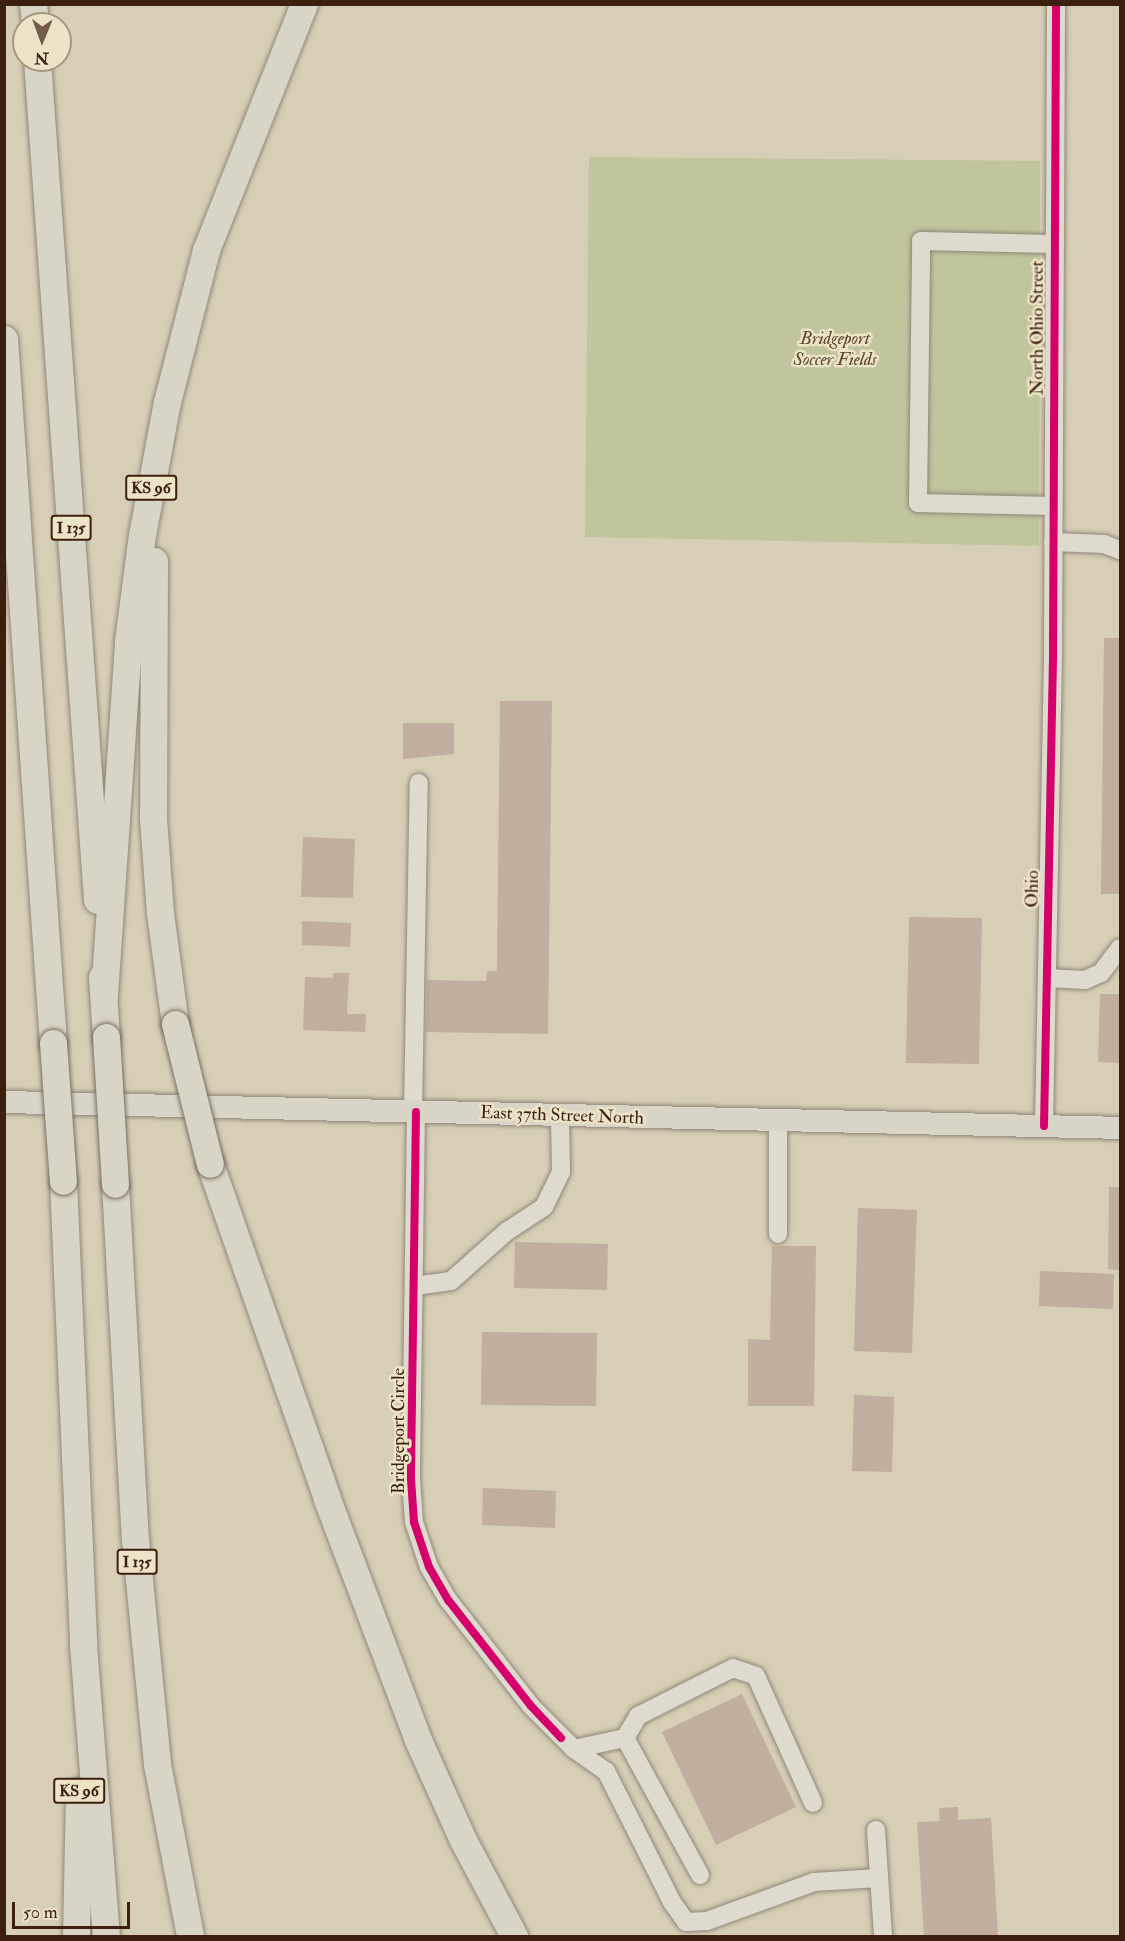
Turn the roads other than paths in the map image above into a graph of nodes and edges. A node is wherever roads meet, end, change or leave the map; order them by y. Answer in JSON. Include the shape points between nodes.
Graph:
{"nodes":[{"id":1,"x":304,"y":4,"type":"edge"},
{"id":2,"x":1056,"y":4,"type":"edge"},
{"id":3,"x":38,"y":72,"type":"edge"},
{"id":4,"x":1053,"y":244,"type":"junction"},
{"id":5,"x":4,"y":339,"type":"edge"},
{"id":6,"x":154,"y":471,"type":"junction"},
{"id":7,"x":1053,"y":506,"type":"junction"},
{"id":8,"x":1053,"y":542,"type":"junction"},
{"id":9,"x":1120,"y":550,"type":"edge"},
{"id":10,"x":1053,"y":652,"type":"joint"},
{"id":11,"x":419,"y":783,"type":"dead end"},
{"id":12,"x":1120,"y":948,"type":"edge"},
{"id":13,"x":1047,"y":978,"type":"junction"},
{"id":14,"x":104,"y":995,"type":"junction"},
{"id":15,"x":4,"y":1102,"type":"edge"},
{"id":16,"x":415,"y":1112,"type":"junction"},
{"id":17,"x":560,"y":1116,"type":"junction"},
{"id":18,"x":778,"y":1122,"type":"junction"},
{"id":19,"x":1044,"y":1126,"type":"junction"},
{"id":20,"x":1120,"y":1128,"type":"edge"},
{"id":21,"x":778,"y":1234,"type":"dead end"},
{"id":22,"x":416,"y":1286,"type":"junction"},
{"id":23,"x":83,"y":1646,"type":"junction"},
{"id":24,"x":625,"y":1738,"type":"junction"},
{"id":25,"x":568,"y":1744,"type":"junction"},
{"id":26,"x":813,"y":1803,"type":"dead end"},
{"id":27,"x":876,"y":1830,"type":"dead end"},
{"id":28,"x":700,"y":1875,"type":"dead end"},
{"id":29,"x":879,"y":1878,"type":"junction"},
{"id":30,"x":76,"y":1936,"type":"edge"},
{"id":31,"x":106,"y":1936,"type":"edge"},
{"id":32,"x":190,"y":1936,"type":"edge"},
{"id":33,"x":513,"y":1936,"type":"edge"},
{"id":34,"x":883,"y":1936,"type":"edge"}],
"edges":[{"from":1,"to":6,"type":"highway","number":"KS 96","via":[[206,250]]},
{"from":2,"to":4,"type":"street","name":"North Ohio Street"},
{"from":3,"to":14,"type":"highway","number":"I 135"},
{"from":4,"to":7,"type":"street","name":"North Ohio Street"},
{"from":4,"to":7,"type":"street","via":[[921,241],[918,503]]},
{"from":5,"to":23,"type":"highway","bridge":true,"via":[[63,1181]]},
{"from":6,"to":14,"type":"highway","number":"KS 96","via":[[128,641]]},
{"from":6,"to":33,"type":"highway","bridge":true,"via":[[153,818],[160,913],[175,1024],[210,1164],[327,1499],[418,1740],[463,1840]]},
{"from":7,"to":8,"type":"street","name":"North Ohio Street"},
{"from":8,"to":9,"type":"street","via":[[1104,544]]},
{"from":8,"to":10,"type":"street","name":"North Ohio Street"},
{"from":10,"to":13,"type":"street","name":"Ohio"},
{"from":11,"to":16,"type":"street","name":"Bridgeport Circle"},
{"from":12,"to":13,"type":"street","via":[[1101,973],[1085,980]]},
{"from":13,"to":19,"type":"street","name":"Ohio"},
{"from":14,"to":32,"type":"highway","number":"I 135","bridge":true,"via":[[135,1539],[157,1764]]},
{"from":15,"to":16,"type":"main road","name":"East 37th Street North"},
{"from":16,"to":17,"type":"main road","name":"East 37th Street North"},
{"from":16,"to":22,"type":"street","name":"Bridgeport Circle"},
{"from":17,"to":18,"type":"main road","name":"East 37th Street North"},
{"from":17,"to":22,"type":"street","via":[[561,1172],[544,1207],[506,1232],[451,1281]]},
{"from":18,"to":19,"type":"main road","name":"East 37th Street North"},
{"from":18,"to":21,"type":"street"},
{"from":19,"to":20,"type":"main road","name":"East 37th Street North"},
{"from":22,"to":25,"type":"street","name":"Bridgeport Circle","via":[[411,1479],[418,1533],[429,1567],[448,1601],[531,1706]]},
{"from":23,"to":30,"type":"highway","number":"KS 96"},
{"from":23,"to":31,"type":"highway"},
{"from":24,"to":25,"type":"street"},
{"from":24,"to":26,"type":"street","via":[[638,1716],[733,1668],[756,1676]]},
{"from":24,"to":28,"type":"street"},
{"from":25,"to":29,"type":"street","name":"Bridgeport Circle","via":[[606,1771],[672,1902],[687,1922],[707,1921],[814,1882]]},
{"from":27,"to":29,"type":"street"},
{"from":29,"to":34,"type":"street"}]}
